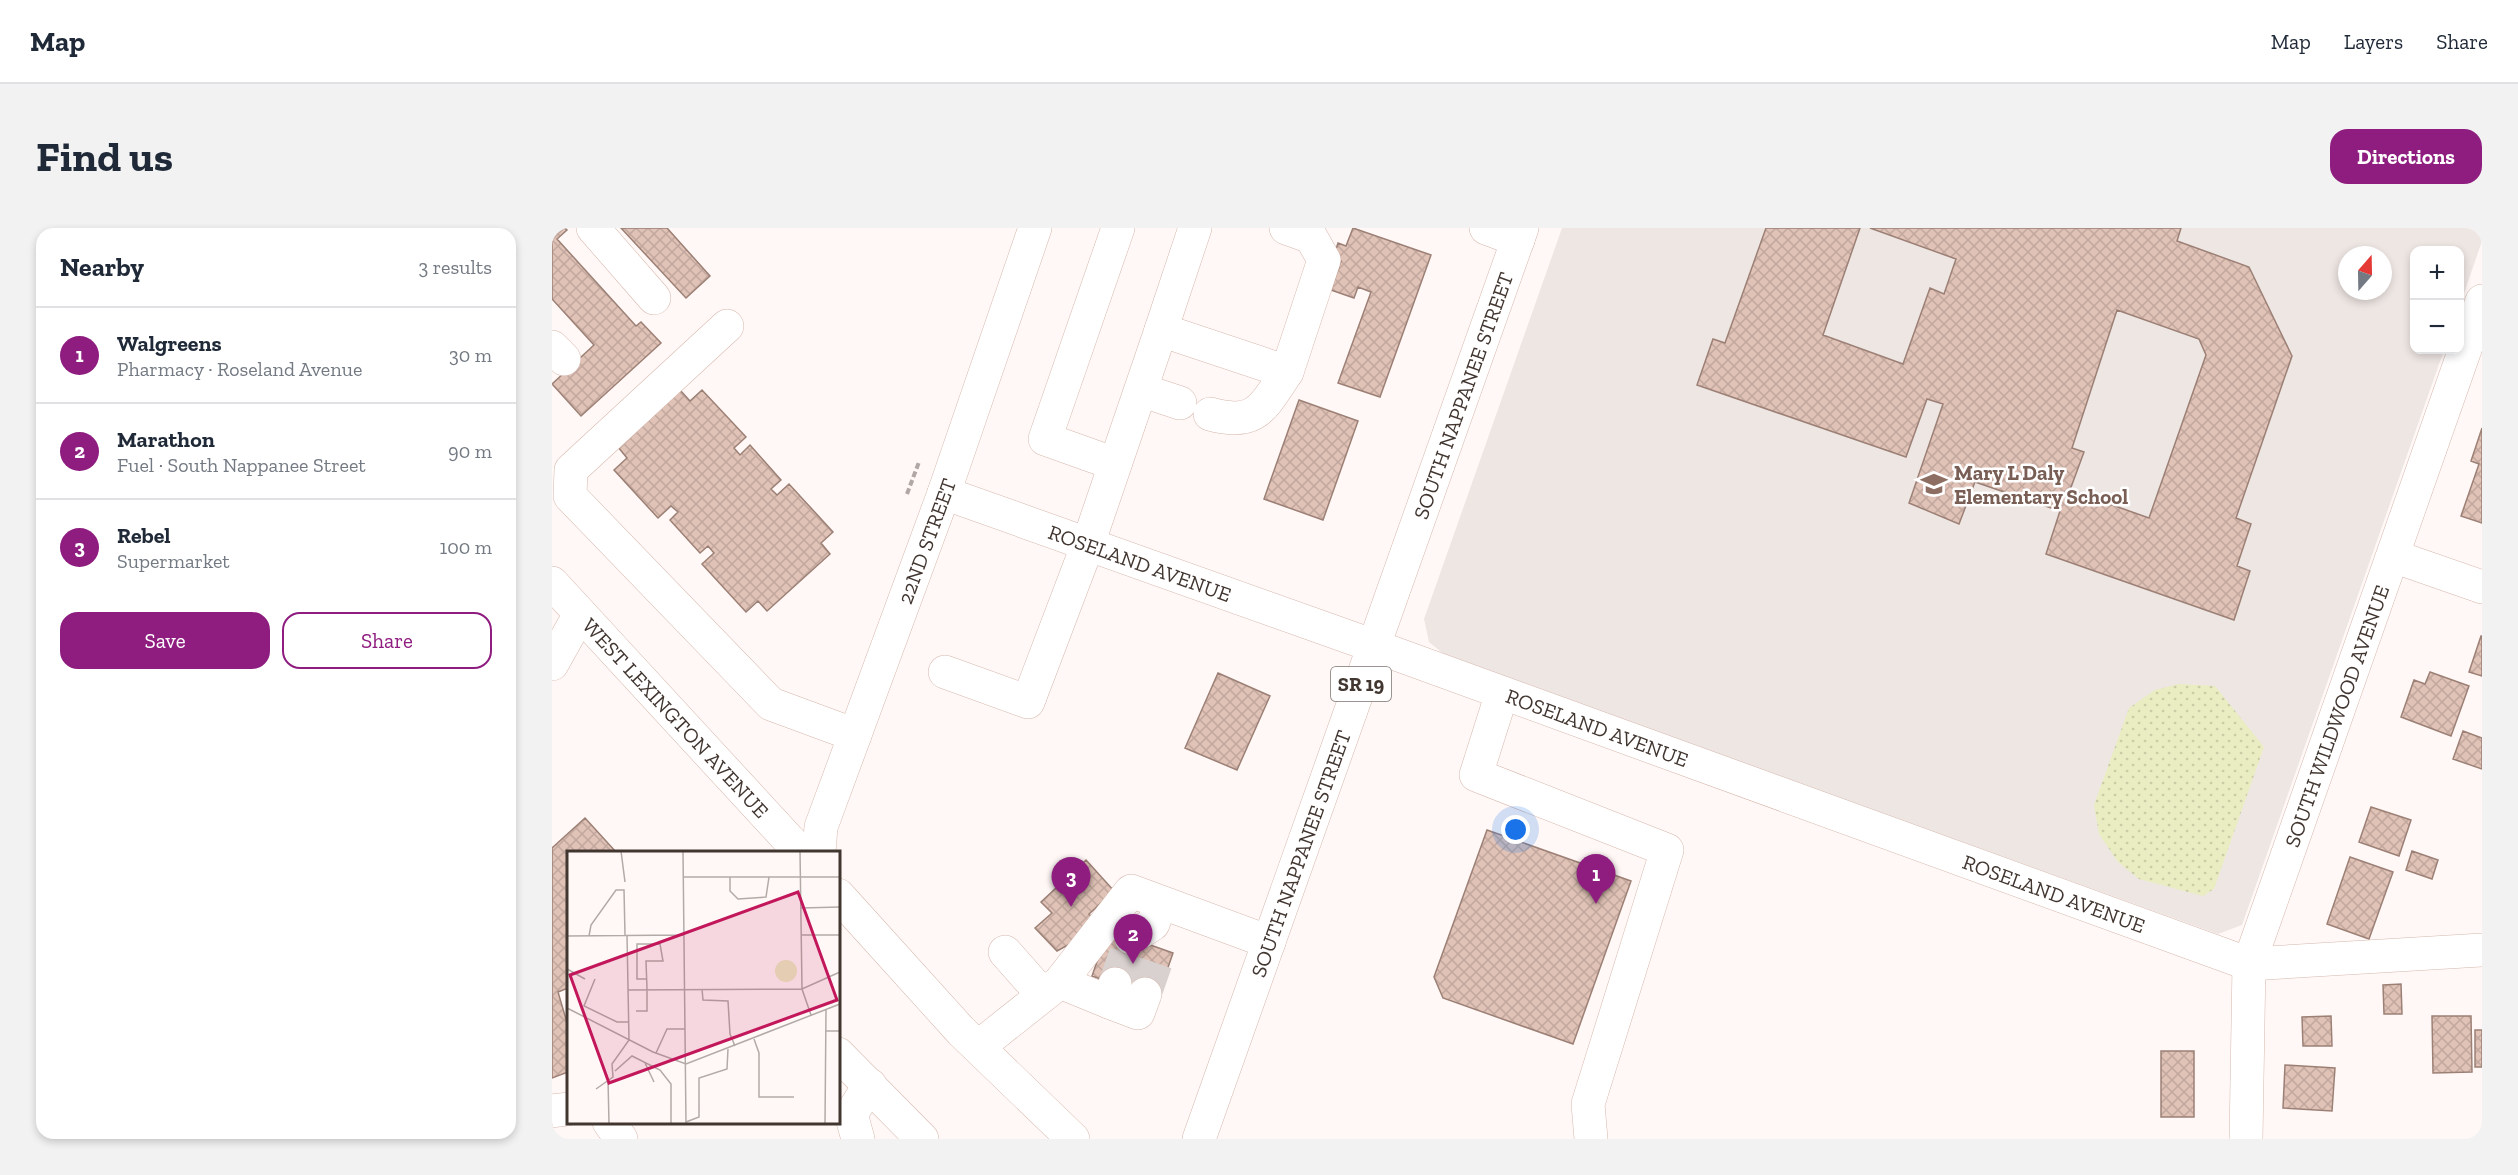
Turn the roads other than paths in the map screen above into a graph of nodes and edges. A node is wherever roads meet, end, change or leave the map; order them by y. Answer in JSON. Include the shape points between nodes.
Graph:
{"nodes":[{"id":1,"x":593,"y":228,"type":"edge"},
{"id":2,"x":1035,"y":228,"type":"edge"},
{"id":3,"x":1118,"y":228,"type":"edge"},
{"id":4,"x":1195,"y":228,"type":"edge"},
{"id":5,"x":1286,"y":228,"type":"edge"},
{"id":6,"x":1486,"y":228,"type":"edge"},
{"id":7,"x":1520,"y":234,"type":"edge"},
{"id":8,"x":654,"y":298,"type":"dead end"},
{"id":9,"x":2482,"y":302,"type":"edge"},
{"id":10,"x":727,"y":326,"type":"dead end"},
{"id":11,"x":1161,"y":330,"type":"junction"},
{"id":12,"x":2474,"y":353,"type":"edge"},
{"id":13,"x":1287,"y":372,"type":"junction"},
{"id":14,"x":1141,"y":390,"type":"junction"},
{"id":15,"x":1115,"y":464,"type":"junction"},
{"id":16,"x":944,"y":493,"type":"junction"},
{"id":17,"x":1088,"y":544,"type":"junction"},
{"id":18,"x":2393,"y":556,"type":"junction"},
{"id":19,"x":552,"y":584,"type":"edge"},
{"id":20,"x":2482,"y":587,"type":"edge"},
{"id":21,"x":580,"y":614,"type":"junction"},
{"id":22,"x":1374,"y":646,"type":"junction"},
{"id":23,"x":552,"y":664,"type":"edge"},
{"id":24,"x":945,"y":672,"type":"dead end"},
{"id":25,"x":1502,"y":693,"type":"junction"},
{"id":26,"x":855,"y":735,"type":"junction"},
{"id":27,"x":799,"y":851,"type":"edge"},
{"id":28,"x":819,"y":851,"type":"edge"},
{"id":29,"x":840,"y":896,"type":"edge"},
{"id":30,"x":1269,"y":942,"type":"junction"},
{"id":31,"x":2482,"y":950,"type":"edge"},
{"id":32,"x":1005,"y":952,"type":"dead end"},
{"id":33,"x":2249,"y":964,"type":"junction"},
{"id":34,"x":1052,"y":988,"type":"junction"},
{"id":35,"x":1123,"y":993,"type":"dead end"},
{"id":36,"x":978,"y":1047,"type":"junction"},
{"id":37,"x":840,"y":1056,"type":"edge"},
{"id":38,"x":870,"y":1085,"type":"junction"},
{"id":39,"x":610,"y":1124,"type":"edge"},
{"id":40,"x":621,"y":1139,"type":"edge"},
{"id":41,"x":858,"y":1139,"type":"edge"},
{"id":42,"x":922,"y":1139,"type":"edge"},
{"id":43,"x":1073,"y":1139,"type":"edge"},
{"id":44,"x":1199,"y":1139,"type":"edge"},
{"id":45,"x":1592,"y":1139,"type":"edge"},
{"id":46,"x":2246,"y":1139,"type":"edge"}],
"edges":[{"from":1,"to":8,"type":"street"},
{"from":2,"to":16,"type":"street","name":"22ND STREET"},
{"from":3,"to":15,"type":"street","via":[[1045,439]]},
{"from":4,"to":11,"type":"street"},
{"from":5,"to":13,"type":"street","via":[[1311,237],[1324,260]]},
{"from":6,"to":7,"type":"street"},
{"from":7,"to":22,"type":"street","name":"SOUTH NAPPANEE STREET","number":"SR 19"},
{"from":9,"to":12,"type":"street","name":"SOUTH WILDWOOD AVENUE"},
{"from":10,"to":26,"type":"street","via":[[571,470],[570,496],[771,704]]},
{"from":11,"to":13,"type":"street"},
{"from":11,"to":14,"type":"street"},
{"from":12,"to":18,"type":"street","name":"SOUTH WILDWOOD AVENUE"},
{"from":13,"to":14,"type":"street","via":[[1260,412],[1232,420]]},
{"from":14,"to":15,"type":"street"},
{"from":15,"to":17,"type":"street"},
{"from":16,"to":17,"type":"street","name":"ROSELAND AVENUE"},
{"from":16,"to":26,"type":"street","name":"22ND STREET"},
{"from":17,"to":22,"type":"street","name":"ROSELAND AVENUE"},
{"from":17,"to":24,"type":"street","via":[[1028,702]]},
{"from":18,"to":20,"type":"street"},
{"from":18,"to":33,"type":"street","name":"SOUTH WILDWOOD AVENUE"},
{"from":19,"to":21,"type":"street","name":"WEST LEXINGTON AVENUE"},
{"from":21,"to":23,"type":"street"},
{"from":21,"to":27,"type":"street","name":"WEST LEXINGTON AVENUE"},
{"from":22,"to":25,"type":"street","name":"ROSELAND AVENUE"},
{"from":22,"to":30,"type":"street","name":"SOUTH NAPPANEE STREET","number":"SR 19"},
{"from":25,"to":33,"type":"street","name":"ROSELAND AVENUE"},
{"from":25,"to":45,"type":"street","via":[[1476,775],[1667,850],[1588,1104]]},
{"from":26,"to":28,"type":"street","name":"22ND STREET","via":[[821,827]]},
{"from":29,"to":36,"type":"street"},
{"from":30,"to":34,"type":"street","via":[[1151,928],[1131,891]]},
{"from":30,"to":44,"type":"street","name":"SOUTH NAPPANEE STREET","number":"SR 19"},
{"from":31,"to":33,"type":"street"},
{"from":32,"to":34,"type":"street"},
{"from":33,"to":46,"type":"street","name":"SOUTH WILDWOOD AVENUE"},
{"from":34,"to":35,"type":"street"},
{"from":34,"to":36,"type":"street"},
{"from":36,"to":43,"type":"street"},
{"from":37,"to":38,"type":"street"},
{"from":38,"to":41,"type":"street","via":[[851,1114]]},
{"from":38,"to":42,"type":"street"},
{"from":39,"to":40,"type":"street"}]}
